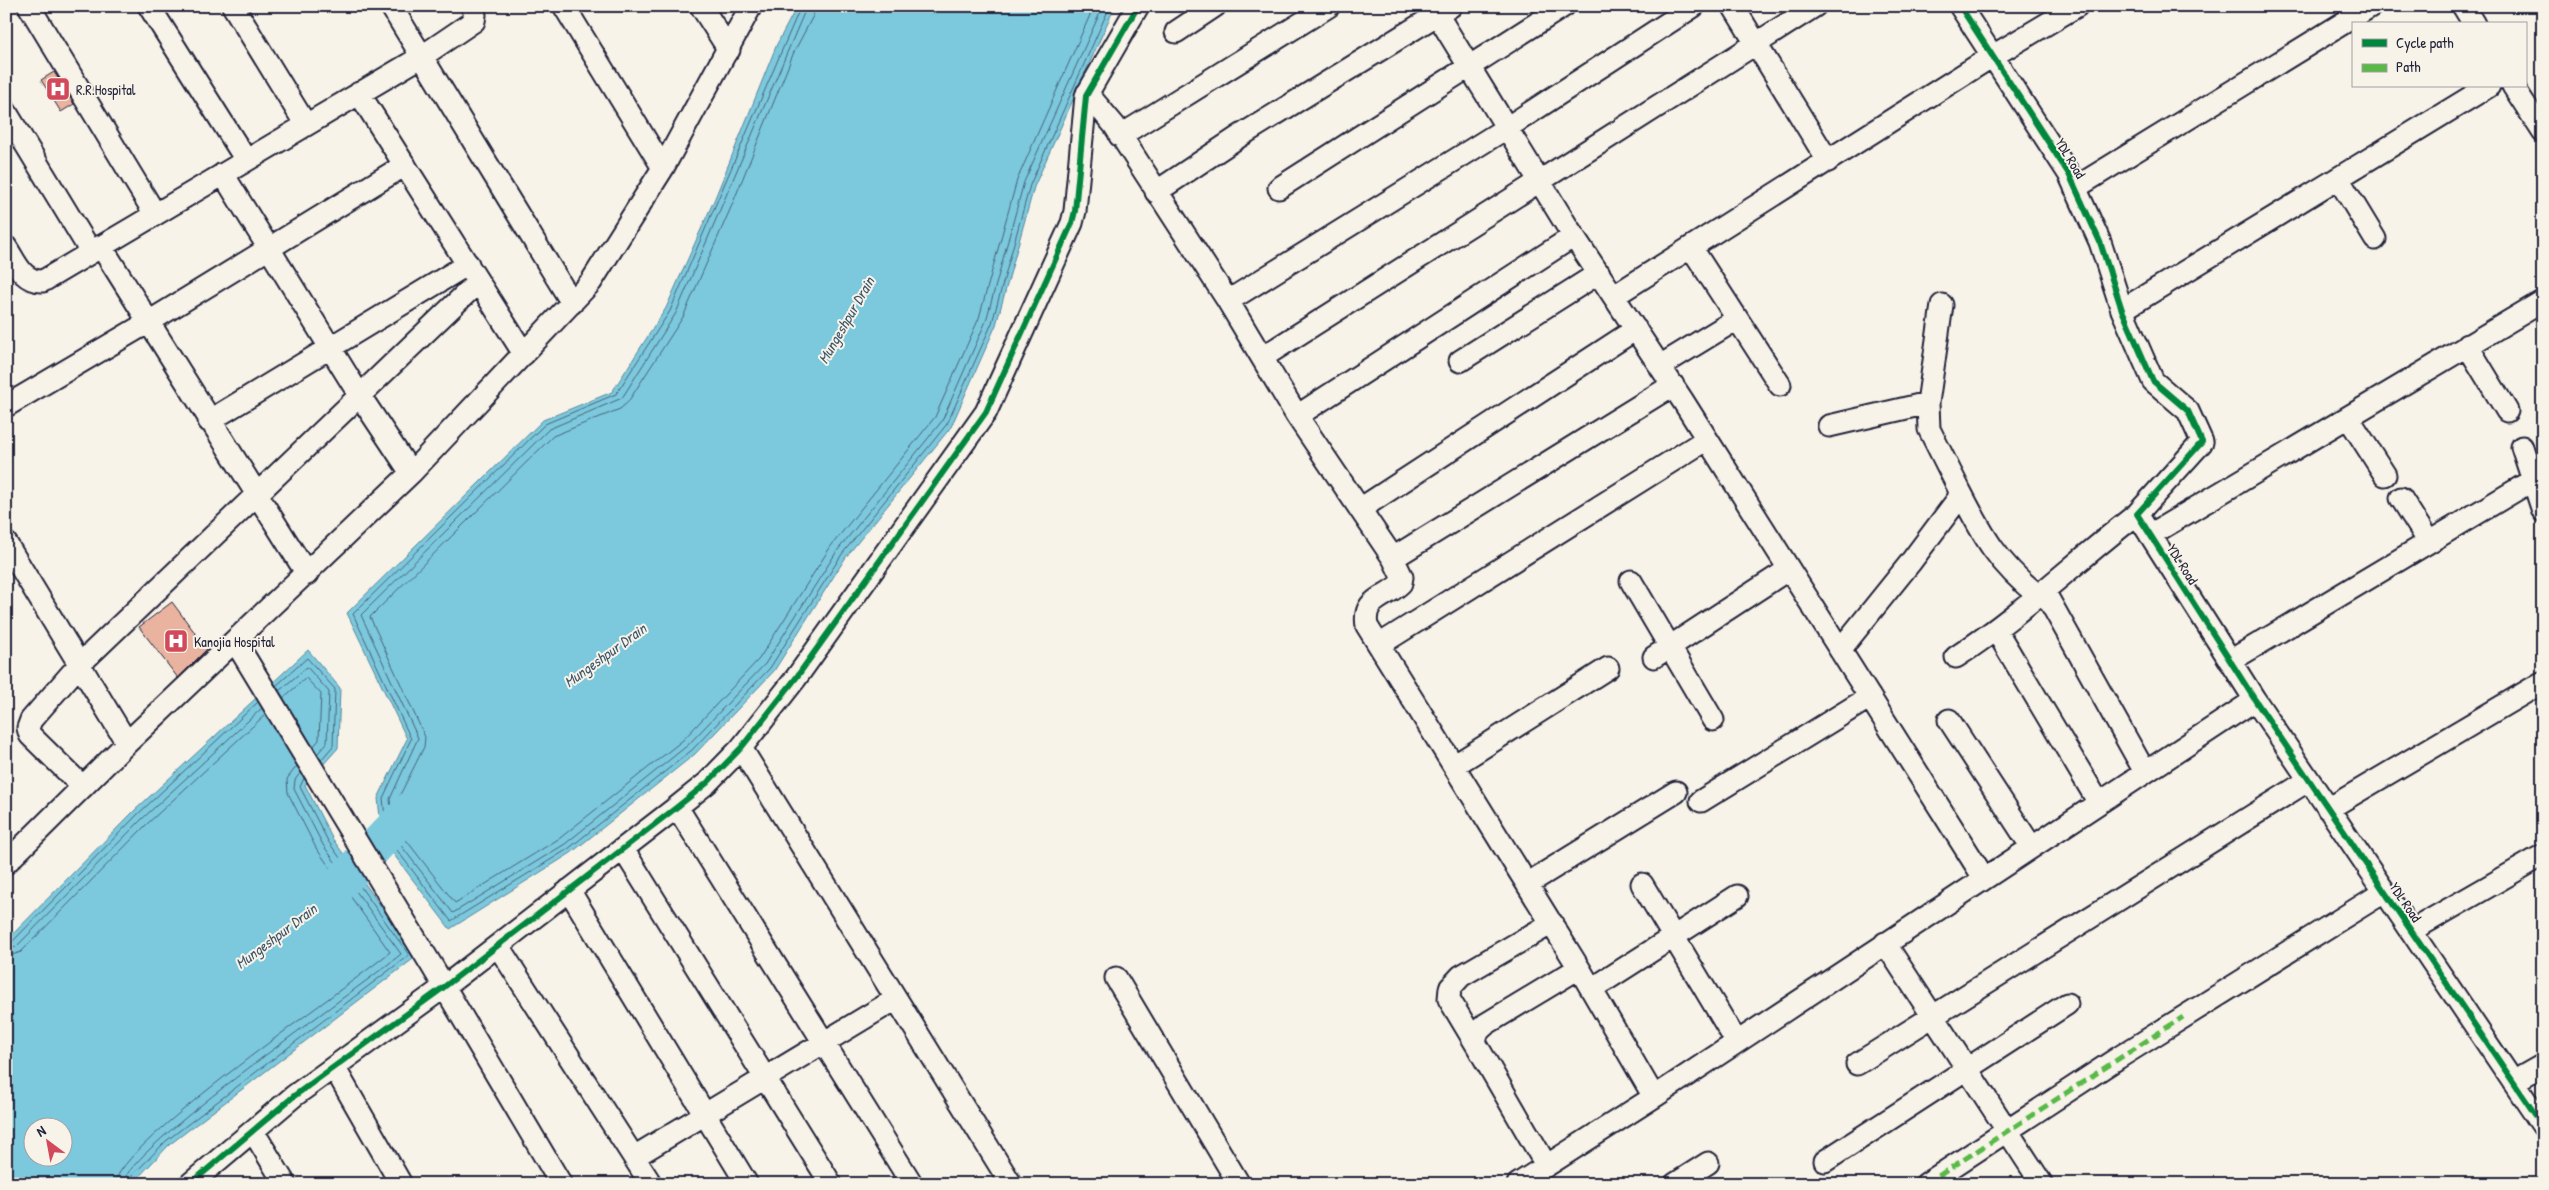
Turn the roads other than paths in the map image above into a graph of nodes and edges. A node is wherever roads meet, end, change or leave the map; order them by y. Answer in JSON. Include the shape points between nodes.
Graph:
{"nodes":[{"id":1,"x":29,"y":6,"type":"edge"},
{"id":2,"x":149,"y":6,"type":"edge"},
{"id":3,"x":233,"y":6,"type":"edge"},
{"id":4,"x":391,"y":6,"type":"edge"},
{"id":5,"x":472,"y":6,"type":"edge"},
{"id":6,"x":564,"y":6,"type":"edge"},
{"id":7,"x":702,"y":6,"type":"edge"},
{"id":8,"x":751,"y":6,"type":"edge"},
{"id":9,"x":1138,"y":6,"type":"edge"},
{"id":10,"x":1214,"y":6,"type":"edge"},
{"id":11,"x":1329,"y":6,"type":"edge"},
{"id":12,"x":1564,"y":6,"type":"edge"},
{"id":13,"x":1694,"y":6,"type":"edge"},
{"id":14,"x":1733,"y":6,"type":"edge"},
{"id":15,"x":1815,"y":6,"type":"edge"},
{"id":16,"x":1960,"y":6,"type":"edge"},
{"id":17,"x":2077,"y":6,"type":"edge"},
{"id":18,"x":2370,"y":6,"type":"edge"},
{"id":19,"x":2463,"y":6,"type":"edge"},
{"id":20,"x":1440,"y":9,"type":"edge"},
{"id":21,"x":2473,"y":22,"type":"edge"},
{"id":22,"x":1176,"y":32,"type":"dead end"},
{"id":23,"x":1756,"y":43,"type":"junction"},
{"id":24,"x":728,"y":50,"type":"junction"},
{"id":25,"x":421,"y":57,"type":"junction"},
{"id":26,"x":1992,"y":57,"type":"junction"},
{"id":27,"x":1471,"y":67,"type":"junction"},
{"id":28,"x":2486,"y":88,"type":"edge"},
{"id":29,"x":2514,"y":88,"type":"edge"},
{"id":30,"x":1087,"y":92,"type":"junction"},
{"id":31,"x":359,"y":93,"type":"junction"},
{"id":32,"x":6,"y":112,"type":"edge"},
{"id":33,"x":306,"y":125,"type":"junction"},
{"id":34,"x":1508,"y":127,"type":"junction"},
{"id":35,"x":2543,"y":132,"type":"edge"},
{"id":36,"x":1120,"y":136,"type":"junction"},
{"id":37,"x":246,"y":160,"type":"junction"},
{"id":38,"x":1828,"y":161,"type":"junction"},
{"id":39,"x":405,"y":165,"type":"junction"},
{"id":40,"x":663,"y":168,"type":"junction"},
{"id":41,"x":223,"y":174,"type":"junction"},
{"id":42,"x":2338,"y":178,"type":"junction"},
{"id":43,"x":1539,"y":180,"type":"junction"},
{"id":44,"x":1279,"y":188,"type":"dead end"},
{"id":45,"x":2075,"y":188,"type":"junction"},
{"id":46,"x":1156,"y":192,"type":"junction"},
{"id":47,"x":154,"y":214,"type":"junction"},
{"id":48,"x":1574,"y":236,"type":"junction"},
{"id":49,"x":2375,"y":239,"type":"dead end"},
{"id":50,"x":6,"y":247,"type":"edge"},
{"id":51,"x":1691,"y":248,"type":"junction"},
{"id":52,"x":96,"y":249,"type":"junction"},
{"id":53,"x":268,"y":249,"type":"junction"},
{"id":54,"x":473,"y":273,"type":"junction"},
{"id":55,"x":1599,"y":273,"type":"junction"},
{"id":56,"x":1614,"y":296,"type":"junction"},
{"id":57,"x":1228,"y":301,"type":"junction"},
{"id":58,"x":2543,"y":301,"type":"edge"},
{"id":59,"x":572,"y":303,"type":"junction"},
{"id":60,"x":1942,"y":305,"type":"dead end"},
{"id":61,"x":2122,"y":310,"type":"junction"},
{"id":62,"x":1737,"y":319,"type":"junction"},
{"id":63,"x":147,"y":323,"type":"junction"},
{"id":64,"x":1636,"y":329,"type":"junction"},
{"id":65,"x":2467,"y":345,"type":"junction"},
{"id":66,"x":330,"y":348,"type":"junction"},
{"id":67,"x":524,"y":354,"type":"junction"},
{"id":68,"x":1262,"y":357,"type":"junction"},
{"id":69,"x":1460,"y":361,"type":"dead end"},
{"id":70,"x":1660,"y":366,"type":"junction"},
{"id":71,"x":1673,"y":385,"type":"junction"},
{"id":72,"x":1780,"y":385,"type":"dead end"},
{"id":73,"x":360,"y":396,"type":"junction"},
{"id":74,"x":1928,"y":403,"type":"junction"},
{"id":75,"x":6,"y":406,"type":"edge"},
{"id":76,"x":2508,"y":410,"type":"dead end"},
{"id":77,"x":1297,"y":416,"type":"junction"},
{"id":78,"x":2348,"y":416,"type":"junction"},
{"id":79,"x":209,"y":421,"type":"junction"},
{"id":80,"x":1829,"y":426,"type":"dead end"},
{"id":81,"x":1707,"y":438,"type":"junction"},
{"id":82,"x":2522,"y":447,"type":"dead end"},
{"id":83,"x":411,"y":473,"type":"junction"},
{"id":84,"x":2385,"y":475,"type":"dead end"},
{"id":85,"x":2538,"y":477,"type":"edge"},
{"id":86,"x":1960,"y":491,"type":"junction"},
{"id":87,"x":255,"y":494,"type":"junction"},
{"id":88,"x":2401,"y":498,"type":"dead end"},
{"id":89,"x":1360,"y":509,"type":"junction"},
{"id":90,"x":2543,"y":512,"type":"edge"},
{"id":91,"x":2137,"y":514,"type":"junction"},
{"id":92,"x":2150,"y":535,"type":"junction"},
{"id":93,"x":2429,"y":542,"type":"junction"},
{"id":94,"x":6,"y":543,"type":"edge"},
{"id":95,"x":1392,"y":558,"type":"junction"},
{"id":96,"x":1789,"y":569,"type":"junction"},
{"id":97,"x":307,"y":574,"type":"junction"},
{"id":98,"x":1631,"y":581,"type":"dead end"},
{"id":99,"x":2042,"y":593,"type":"junction"},
{"id":100,"x":1996,"y":630,"type":"junction"},
{"id":101,"x":235,"y":641,"type":"junction"},
{"id":102,"x":1379,"y":645,"type":"junction"},
{"id":103,"x":1840,"y":650,"type":"junction"},
{"id":104,"x":1662,"y":652,"type":"junction"},
{"id":105,"x":1956,"y":656,"type":"dead end"},
{"id":106,"x":2230,"y":661,"type":"junction"},
{"id":107,"x":80,"y":665,"type":"junction"},
{"id":108,"x":1608,"y":668,"type":"dead end"},
{"id":109,"x":2543,"y":682,"type":"edge"},
{"id":110,"x":1870,"y":697,"type":"junction"},
{"id":111,"x":2255,"y":700,"type":"junction"},
{"id":112,"x":1713,"y":720,"type":"dead end"},
{"id":113,"x":1949,"y":720,"type":"dead end"},
{"id":114,"x":127,"y":743,"type":"junction"},
{"id":115,"x":741,"y":748,"type":"junction"},
{"id":116,"x":1455,"y":765,"type":"junction"},
{"id":117,"x":2145,"y":772,"type":"junction"},
{"id":118,"x":2309,"y":780,"type":"junction"},
{"id":119,"x":83,"y":787,"type":"junction"},
{"id":120,"x":1676,"y":792,"type":"dead end"},
{"id":121,"x":1701,"y":802,"type":"dead end"},
{"id":122,"x":2099,"y":803,"type":"junction"},
{"id":123,"x":677,"y":807,"type":"junction"},
{"id":124,"x":2328,"y":809,"type":"junction"},
{"id":125,"x":2031,"y":846,"type":"junction"},
{"id":126,"x":623,"y":849,"type":"junction"},
{"id":127,"x":2543,"y":855,"type":"edge"},
{"id":128,"x":6,"y":863,"type":"edge"},
{"id":129,"x":1984,"y":878,"type":"junction"},
{"id":130,"x":1527,"y":884,"type":"junction"},
{"id":131,"x":1642,"y":884,"type":"dead end"},
{"id":132,"x":569,"y":890,"type":"junction"},
{"id":133,"x":2384,"y":892,"type":"junction"},
{"id":134,"x":1737,"y":896,"type":"dead end"},
{"id":135,"x":1552,"y":923,"type":"junction"},
{"id":136,"x":2411,"y":931,"type":"junction"},
{"id":137,"x":1674,"y":937,"type":"junction"},
{"id":138,"x":1885,"y":943,"type":"junction"},
{"id":139,"x":498,"y":946,"type":"junction"},
{"id":140,"x":1580,"y":968,"type":"junction"},
{"id":141,"x":1116,"y":978,"type":"dead end"},
{"id":142,"x":444,"y":987,"type":"junction"},
{"id":143,"x":1592,"y":989,"type":"junction"},
{"id":144,"x":896,"y":999,"type":"junction"},
{"id":145,"x":2067,"y":1004,"type":"dead end"},
{"id":146,"x":1932,"y":1015,"type":"junction"},
{"id":147,"x":1736,"y":1041,"type":"junction"},
{"id":148,"x":824,"y":1042,"type":"junction"},
{"id":149,"x":1476,"y":1044,"type":"junction"},
{"id":150,"x":1857,"y":1064,"type":"dead end"},
{"id":151,"x":2543,"y":1065,"type":"edge"},
{"id":152,"x":334,"y":1067,"type":"junction"},
{"id":153,"x":1968,"y":1070,"type":"junction"},
{"id":154,"x":765,"y":1077,"type":"junction"},
{"id":155,"x":2513,"y":1082,"type":"junction"},
{"id":156,"x":1654,"y":1097,"type":"junction"},
{"id":157,"x":704,"y":1114,"type":"junction"},
{"id":158,"x":2543,"y":1126,"type":"edge"},
{"id":159,"x":253,"y":1131,"type":"junction"},
{"id":160,"x":2008,"y":1132,"type":"junction"},
{"id":161,"x":634,"y":1157,"type":"junction"},
{"id":162,"x":1825,"y":1161,"type":"dead end"},
{"id":163,"x":1708,"y":1163,"type":"dead end"},
{"id":164,"x":1532,"y":1177,"type":"edge"},
{"id":165,"x":190,"y":1184,"type":"edge"},
{"id":166,"x":285,"y":1184,"type":"edge"},
{"id":167,"x":402,"y":1184,"type":"edge"},
{"id":168,"x":561,"y":1184,"type":"edge"},
{"id":169,"x":652,"y":1184,"type":"edge"},
{"id":170,"x":747,"y":1184,"type":"edge"},
{"id":171,"x":831,"y":1184,"type":"edge"},
{"id":172,"x":912,"y":1184,"type":"edge"},
{"id":173,"x":1011,"y":1184,"type":"edge"},
{"id":174,"x":1239,"y":1184,"type":"edge"},
{"id":175,"x":1676,"y":1184,"type":"edge"},
{"id":176,"x":1926,"y":1184,"type":"edge"},
{"id":177,"x":2042,"y":1184,"type":"edge"}],
"edges":[{"from":1,"to":47,"type":"street"},
{"from":2,"to":37,"type":"street"},
{"from":3,"to":33,"type":"street"},
{"from":4,"to":25,"type":"street"},
{"from":5,"to":25,"type":"street","via":[[474,21]]},
{"from":6,"to":40,"type":"street"},
{"from":7,"to":24,"type":"street"},
{"from":8,"to":24,"type":"street"},
{"from":9,"to":30,"type":"street"},
{"from":10,"to":22,"type":"street"},
{"from":11,"to":36,"type":"street"},
{"from":12,"to":27,"type":"street"},
{"from":13,"to":34,"type":"street"},
{"from":14,"to":23,"type":"street"},
{"from":15,"to":23,"type":"street"},
{"from":16,"to":26,"type":"street","name":"YDL Road"},
{"from":17,"to":26,"type":"street"},
{"from":18,"to":45,"type":"street"},
{"from":19,"to":21,"type":"street"},
{"from":20,"to":27,"type":"street"},
{"from":20,"to":46,"type":"street"},
{"from":23,"to":38,"type":"street"},
{"from":23,"to":43,"type":"street"},
{"from":24,"to":40,"type":"street"},
{"from":25,"to":31,"type":"street"},
{"from":25,"to":59,"type":"street"},
{"from":26,"to":38,"type":"street"},
{"from":26,"to":45,"type":"street","name":"YDL Road"},
{"from":27,"to":34,"type":"street"},
{"from":27,"to":44,"type":"street"},
{"from":28,"to":42,"type":"street"},
{"from":29,"to":35,"type":"street"},
{"from":30,"to":36,"type":"street"},
{"from":30,"to":115,"type":"street","via":[[1076,211],[986,412],[808,662]]},
{"from":31,"to":33,"type":"street"},
{"from":31,"to":39,"type":"street"},
{"from":32,"to":52,"type":"street"},
{"from":33,"to":37,"type":"street"},
{"from":34,"to":43,"type":"street"},
{"from":34,"to":57,"type":"street"},
{"from":36,"to":46,"type":"street"},
{"from":37,"to":41,"type":"street"},
{"from":38,"to":51,"type":"street"},
{"from":39,"to":53,"type":"street"},
{"from":39,"to":54,"type":"street"},
{"from":40,"to":59,"type":"street","via":[[592,282]]},
{"from":41,"to":47,"type":"street"},
{"from":41,"to":53,"type":"street"},
{"from":42,"to":49,"type":"street"},
{"from":42,"to":61,"type":"street"},
{"from":43,"to":48,"type":"street"},
{"from":43,"to":68,"type":"street"},
{"from":45,"to":61,"type":"street","name":"YDL Road","via":[[2100,242]]},
{"from":46,"to":57,"type":"street"},
{"from":47,"to":52,"type":"street"},
{"from":48,"to":55,"type":"street"},
{"from":48,"to":77,"type":"street"},
{"from":50,"to":52,"type":"street","via":[[23,275],[36,281],[43,281]]},
{"from":51,"to":56,"type":"street"},
{"from":51,"to":62,"type":"street"},
{"from":52,"to":63,"type":"street"},
{"from":53,"to":63,"type":"street"},
{"from":53,"to":66,"type":"street"},
{"from":54,"to":66,"type":"street"},
{"from":54,"to":67,"type":"street"},
{"from":54,"to":73,"type":"street"},
{"from":55,"to":56,"type":"street"},
{"from":55,"to":69,"type":"street"},
{"from":56,"to":64,"type":"street"},
{"from":57,"to":68,"type":"street"},
{"from":58,"to":65,"type":"street"},
{"from":59,"to":67,"type":"street"},
{"from":60,"to":74,"type":"street"},
{"from":61,"to":91,"type":"street","name":"YDL Road","via":[[2153,382],[2188,411],[2202,442]]},
{"from":62,"to":70,"type":"street"},
{"from":62,"to":72,"type":"street"},
{"from":63,"to":75,"type":"street"},
{"from":63,"to":79,"type":"street"},
{"from":64,"to":70,"type":"street"},
{"from":64,"to":89,"type":"street"},
{"from":65,"to":76,"type":"street"},
{"from":65,"to":78,"type":"street"},
{"from":66,"to":73,"type":"street"},
{"from":66,"to":79,"type":"street"},
{"from":67,"to":83,"type":"street"},
{"from":68,"to":77,"type":"street"},
{"from":70,"to":71,"type":"street"},
{"from":71,"to":81,"type":"street"},
{"from":71,"to":95,"type":"street"},
{"from":73,"to":83,"type":"street"},
{"from":73,"to":87,"type":"street"},
{"from":74,"to":80,"type":"street"},
{"from":74,"to":86,"type":"street","via":[[1929,429]]},
{"from":77,"to":89,"type":"street"},
{"from":78,"to":84,"type":"street"},
{"from":78,"to":92,"type":"street"},
{"from":79,"to":87,"type":"street"},
{"from":81,"to":96,"type":"street"},
{"from":81,"to":102,"type":"street"},
{"from":82,"to":85,"type":"street"},
{"from":83,"to":97,"type":"street"},
{"from":85,"to":90,"type":"street"},
{"from":85,"to":93,"type":"street"},
{"from":86,"to":99,"type":"street","via":[[1986,542],[2016,578]]},
{"from":86,"to":103,"type":"street","via":[[1958,499],[1910,563]]},
{"from":87,"to":97,"type":"street"},
{"from":87,"to":107,"type":"street"},
{"from":88,"to":93,"type":"street"},
{"from":89,"to":95,"type":"street"},
{"from":91,"to":92,"type":"street","name":"YDL Road"},
{"from":91,"to":99,"type":"street"},
{"from":92,"to":106,"type":"street","name":"YDL Road"},
{"from":93,"to":106,"type":"street"},
{"from":94,"to":107,"type":"street"},
{"from":95,"to":102,"type":"street","via":[[1402,577],[1401,583],[1370,604],[1365,614],[1367,626]]},
{"from":96,"to":103,"type":"street"},
{"from":96,"to":104,"type":"street"},
{"from":97,"to":101,"type":"street"},
{"from":98,"to":104,"type":"street"},
{"from":99,"to":100,"type":"street"},
{"from":99,"to":117,"type":"street"},
{"from":100,"to":105,"type":"street"},
{"from":100,"to":122,"type":"street"},
{"from":101,"to":114,"type":"street"},
{"from":101,"to":142,"type":"street"},
{"from":102,"to":116,"type":"street"},
{"from":103,"to":110,"type":"street"},
{"from":104,"to":112,"type":"street"},
{"from":106,"to":111,"type":"street","name":"YDL Road"},
{"from":107,"to":114,"type":"street"},
{"from":107,"to":119,"type":"street","via":[[31,720],[28,728],[35,742]]},
{"from":108,"to":116,"type":"street"},
{"from":109,"to":124,"type":"street"},
{"from":110,"to":121,"type":"street"},
{"from":110,"to":129,"type":"street"},
{"from":111,"to":117,"type":"street"},
{"from":111,"to":118,"type":"street","name":"YDL Road"},
{"from":113,"to":125,"type":"street"},
{"from":114,"to":119,"type":"street"},
{"from":115,"to":123,"type":"street","via":[[707,783]]},
{"from":115,"to":144,"type":"street"},
{"from":116,"to":130,"type":"street"},
{"from":117,"to":122,"type":"street"},
{"from":118,"to":124,"type":"street","name":"YDL Road"},
{"from":118,"to":146,"type":"street"},
{"from":119,"to":128,"type":"street"},
{"from":120,"to":130,"type":"street"},
{"from":122,"to":125,"type":"street"},
{"from":123,"to":126,"type":"street"},
{"from":123,"to":148,"type":"street"},
{"from":124,"to":133,"type":"street","name":"YDL Road"},
{"from":125,"to":129,"type":"street"},
{"from":126,"to":132,"type":"street"},
{"from":126,"to":154,"type":"street"},
{"from":127,"to":136,"type":"street"},
{"from":129,"to":138,"type":"street"},
{"from":130,"to":135,"type":"street"},
{"from":131,"to":137,"type":"street"},
{"from":132,"to":139,"type":"street"},
{"from":132,"to":157,"type":"street"},
{"from":133,"to":136,"type":"street","name":"YDL Road"},
{"from":133,"to":160,"type":"street","via":[[2118,1058]]},
{"from":134,"to":137,"type":"street"},
{"from":135,"to":140,"type":"street"},
{"from":135,"to":149,"type":"street","via":[[1461,976],[1450,988],[1449,999]]},
{"from":136,"to":155,"type":"street","name":"YDL Road"},
{"from":137,"to":143,"type":"street"},
{"from":137,"to":147,"type":"street"},
{"from":138,"to":146,"type":"street"},
{"from":138,"to":147,"type":"street"},
{"from":139,"to":142,"type":"street"},
{"from":139,"to":161,"type":"street"},
{"from":140,"to":143,"type":"street"},
{"from":140,"to":149,"type":"street","via":[[1486,1024],[1475,1037]]},
{"from":141,"to":174,"type":"street"},
{"from":142,"to":152,"type":"street"},
{"from":142,"to":168,"type":"street"},
{"from":143,"to":156,"type":"street"},
{"from":144,"to":148,"type":"street"},
{"from":144,"to":173,"type":"street"},
{"from":145,"to":153,"type":"street"},
{"from":146,"to":150,"type":"street"},
{"from":146,"to":153,"type":"street"},
{"from":147,"to":156,"type":"street"},
{"from":148,"to":154,"type":"street"},
{"from":148,"to":172,"type":"street"},
{"from":149,"to":164,"type":"street"},
{"from":151,"to":155,"type":"street"},
{"from":152,"to":159,"type":"street"},
{"from":152,"to":167,"type":"street"},
{"from":153,"to":160,"type":"street"},
{"from":153,"to":162,"type":"street"},
{"from":154,"to":157,"type":"street"},
{"from":154,"to":171,"type":"street"},
{"from":155,"to":158,"type":"street","name":"YDL Road"},
{"from":156,"to":164,"type":"street"},
{"from":157,"to":161,"type":"street"},
{"from":157,"to":170,"type":"street"},
{"from":159,"to":165,"type":"street"},
{"from":159,"to":166,"type":"street"},
{"from":160,"to":176,"type":"street"},
{"from":160,"to":177,"type":"street"},
{"from":161,"to":169,"type":"street"},
{"from":163,"to":175,"type":"street"}]}
